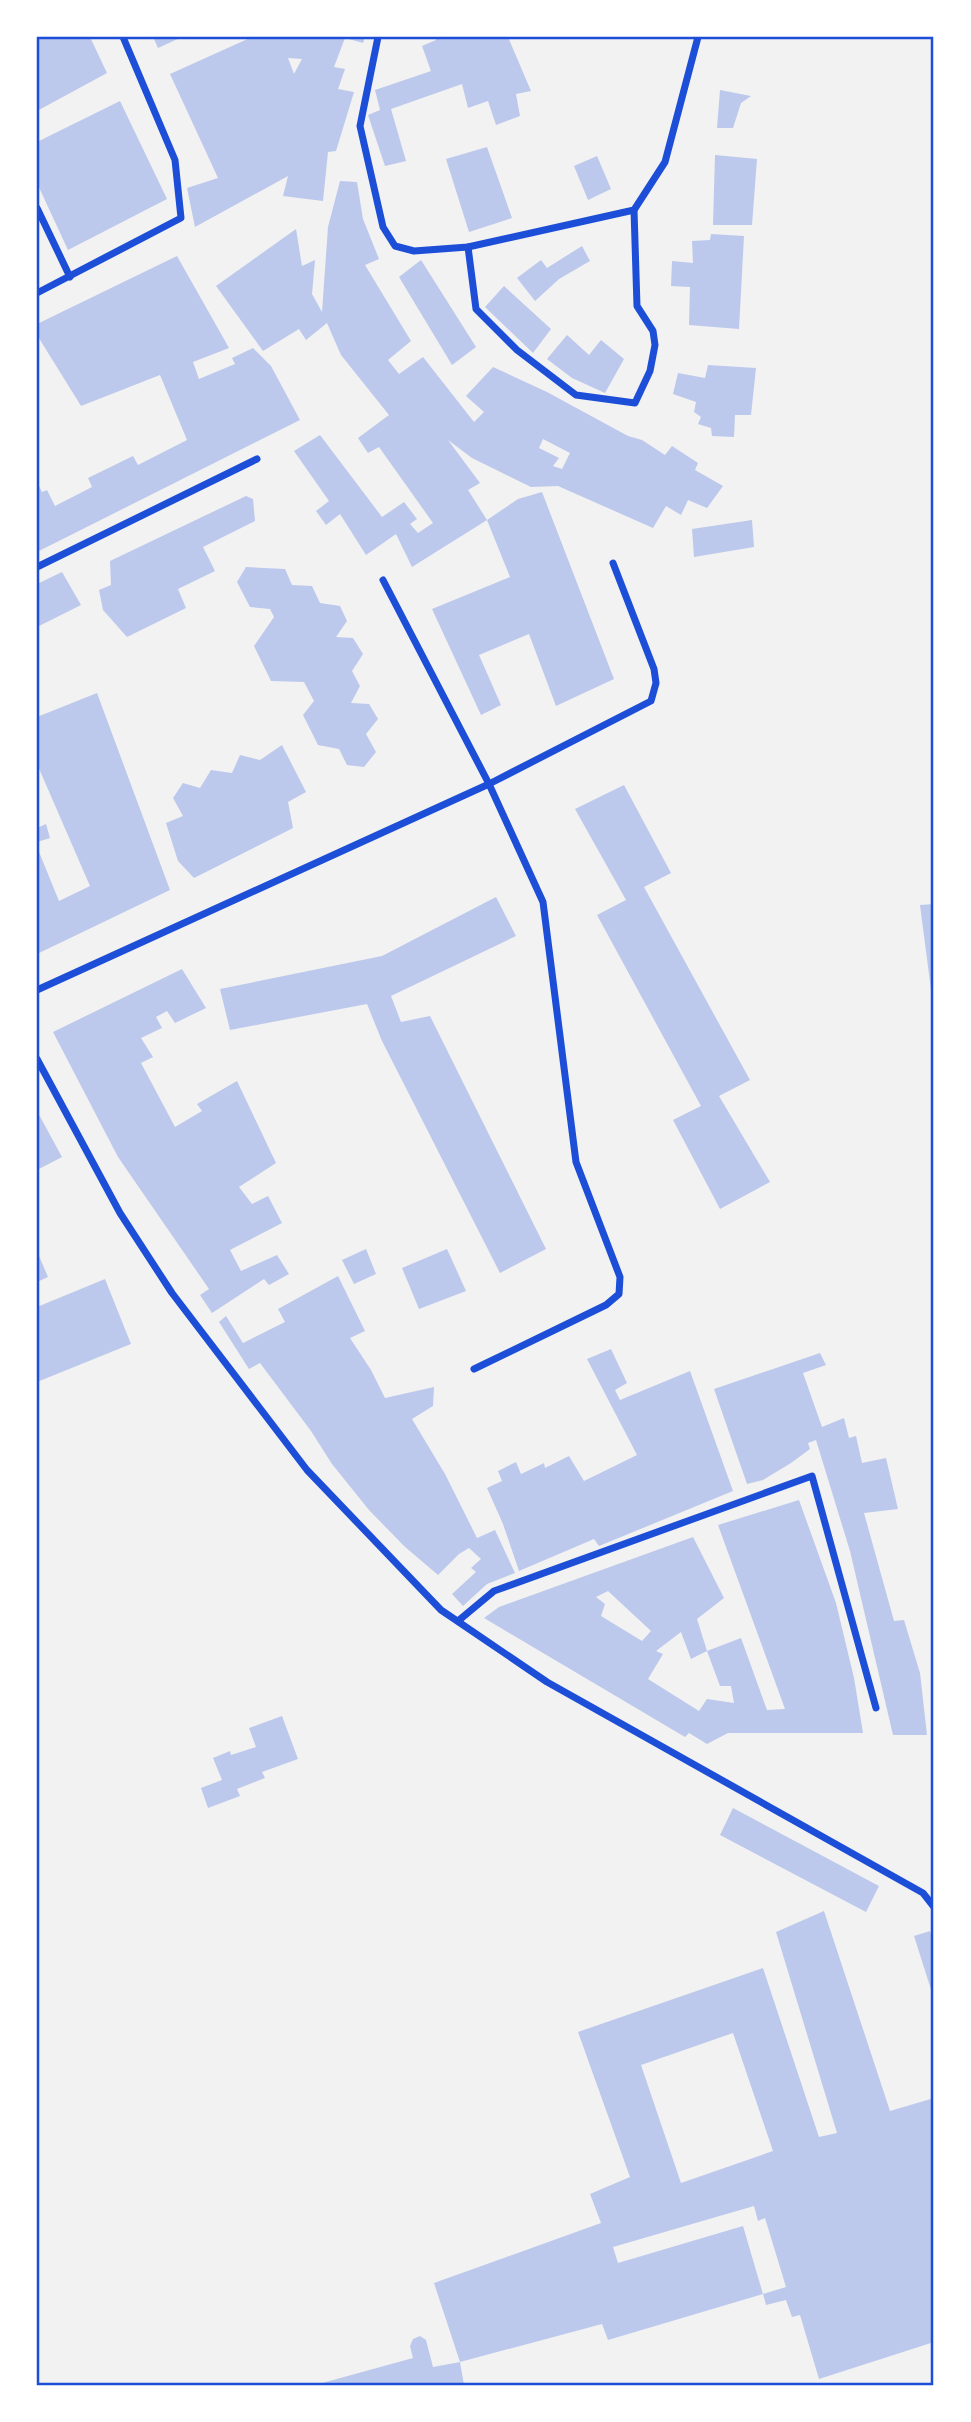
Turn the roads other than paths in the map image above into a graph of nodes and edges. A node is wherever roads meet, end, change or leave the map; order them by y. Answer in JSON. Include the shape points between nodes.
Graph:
{"nodes":[{"id":1,"x":123,"y":37,"type":"edge"},
{"id":2,"x":378,"y":37,"type":"edge"},
{"id":3,"x":698,"y":37,"type":"edge"},
{"id":4,"x":37,"y":208,"type":"edge"},
{"id":5,"x":634,"y":210,"type":"junction"},
{"id":6,"x":468,"y":247,"type":"junction"},
{"id":7,"x":70,"y":276,"type":"junction"},
{"id":8,"x":37,"y":293,"type":"edge"},
{"id":9,"x":257,"y":459,"type":"dead end"},
{"id":10,"x":613,"y":563,"type":"dead end"},
{"id":11,"x":37,"y":567,"type":"edge"},
{"id":12,"x":383,"y":580,"type":"dead end"},
{"id":13,"x":489,"y":784,"type":"junction"},
{"id":14,"x":37,"y":990,"type":"edge"},
{"id":15,"x":37,"y":1059,"type":"edge"},
{"id":16,"x":474,"y":1369,"type":"dead end"},
{"id":17,"x":458,"y":1621,"type":"junction"},
{"id":18,"x":876,"y":1708,"type":"dead end"},
{"id":19,"x":934,"y":1907,"type":"edge"}],
"edges":[{"from":1,"to":7,"type":"street","via":[[175,160],[181,218]]},
{"from":2,"to":6,"type":"street","via":[[360,126],[383,227],[395,246],[414,251]]},
{"from":3,"to":5,"type":"street","via":[[665,162]]},
{"from":4,"to":7,"type":"street"},
{"from":5,"to":6,"type":"street"},
{"from":5,"to":6,"type":"street","via":[[638,306],[653,331],[655,345],[650,371],[635,403],[576,395],[517,351],[476,309]]},
{"from":7,"to":8,"type":"street"},
{"from":9,"to":11,"type":"street"},
{"from":10,"to":13,"type":"street","via":[[654,669],[651,701]]},
{"from":12,"to":13,"type":"street"},
{"from":13,"to":14,"type":"street"},
{"from":13,"to":16,"type":"street","via":[[543,902],[576,1162],[620,1277],[619,1294],[606,1305]]},
{"from":15,"to":17,"type":"street","via":[[120,1213],[172,1293],[307,1470],[441,1609]]},
{"from":17,"to":18,"type":"street","via":[[494,1591],[812,1476]]},
{"from":17,"to":19,"type":"street","via":[[547,1682],[923,1894]]}]}
